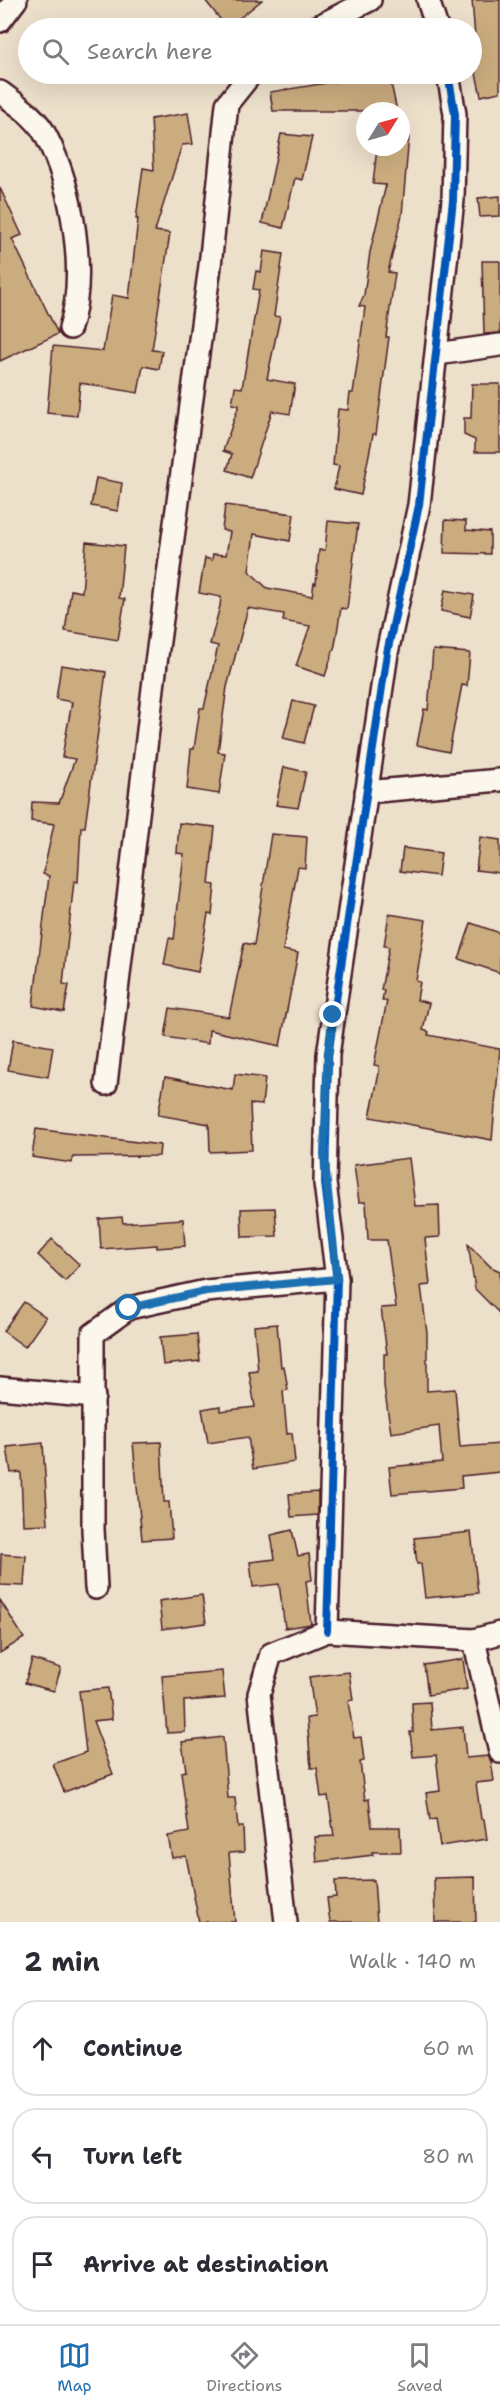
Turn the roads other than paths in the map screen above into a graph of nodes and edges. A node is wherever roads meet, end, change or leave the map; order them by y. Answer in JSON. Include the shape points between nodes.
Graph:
{"nodes":[{"id":1,"x":16,"y":0,"type":"edge"},
{"id":2,"x":370,"y":0,"type":"edge"},
{"id":3,"x":428,"y":0,"type":"edge"},
{"id":4,"x":335,"y":18,"type":"edge"},
{"id":5,"x":434,"y":18,"type":"edge"},
{"id":6,"x":0,"y":21,"type":"edge"},
{"id":7,"x":243,"y":84,"type":"edge"},
{"id":8,"x":450,"y":84,"type":"edge"},
{"id":9,"x":0,"y":92,"type":"edge"},
{"id":10,"x":70,"y":328,"type":"dead end"},
{"id":11,"x":500,"y":345,"type":"edge"},
{"id":12,"x":437,"y":354,"type":"junction"},
{"id":13,"x":500,"y":780,"type":"edge"},
{"id":14,"x":366,"y":792,"type":"junction"},
{"id":15,"x":106,"y":1084,"type":"dead end"},
{"id":16,"x":337,"y":1279,"type":"junction"},
{"id":17,"x":0,"y":1388,"type":"edge"},
{"id":18,"x":94,"y":1397,"type":"junction"},
{"id":19,"x":96,"y":1588,"type":"dead end"},
{"id":20,"x":327,"y":1631,"type":"junction"},
{"id":21,"x":500,"y":1633,"type":"edge"},
{"id":22,"x":474,"y":1640,"type":"junction"},
{"id":23,"x":500,"y":1752,"type":"edge"},
{"id":24,"x":286,"y":1922,"type":"edge"}],
"edges":[{"from":1,"to":6,"type":"street"},
{"from":2,"to":4,"type":"street"},
{"from":3,"to":5,"type":"street"},
{"from":7,"to":15,"type":"street","via":[[227,104]]},
{"from":8,"to":12,"type":"street","via":[[455,114],[453,200]]},
{"from":9,"to":10,"type":"street","via":[[27,112],[46,134],[64,184],[74,228],[76,262],[77,305]]},
{"from":11,"to":12,"type":"street"},
{"from":12,"to":14,"type":"street","via":[[419,505],[387,653]]},
{"from":13,"to":14,"type":"street"},
{"from":14,"to":16,"type":"street","via":[[328,1055],[325,1173]]},
{"from":16,"to":18,"type":"street","via":[[206,1291],[129,1308],[93,1334]]},
{"from":16,"to":20,"type":"street"},
{"from":17,"to":18,"type":"street"},
{"from":18,"to":19,"type":"street"},
{"from":20,"to":22,"type":"street"},
{"from":20,"to":24,"type":"street","via":[[271,1654],[259,1694]]},
{"from":21,"to":22,"type":"street"},
{"from":22,"to":23,"type":"street"}]}
